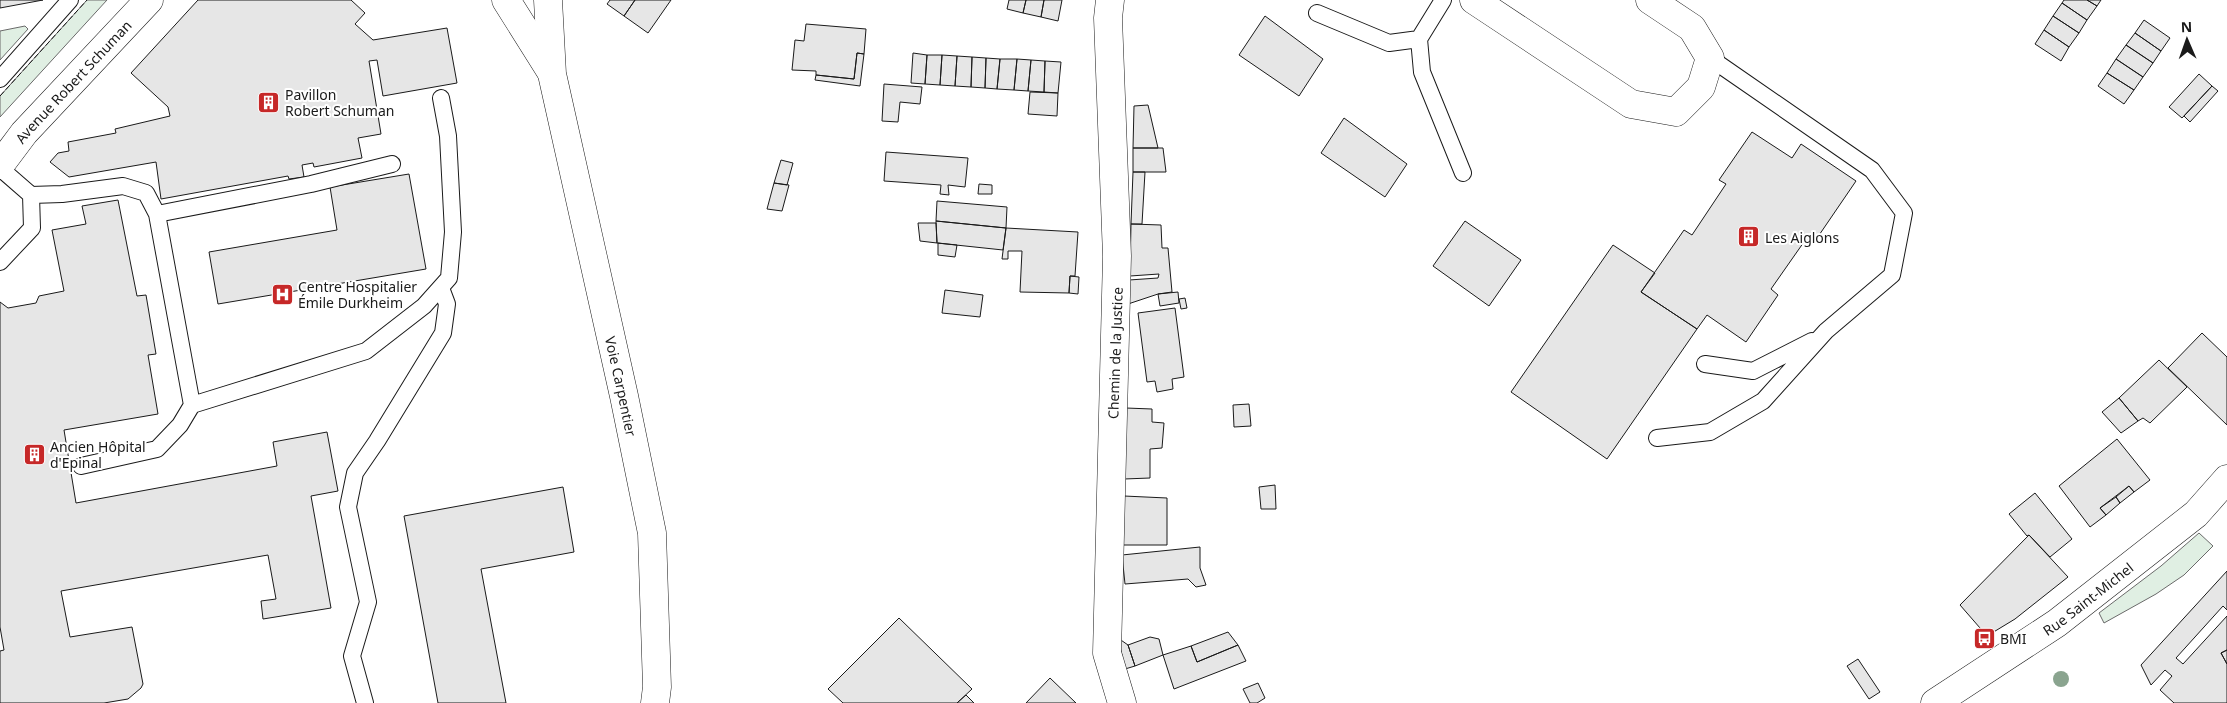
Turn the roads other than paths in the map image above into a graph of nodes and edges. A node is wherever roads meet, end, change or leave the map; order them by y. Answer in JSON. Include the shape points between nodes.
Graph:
{"nodes":[{"id":1,"x":70,"y":0,"type":"edge"},
{"id":2,"x":149,"y":0,"type":"edge"},
{"id":3,"x":506,"y":0,"type":"edge"},
{"id":4,"x":548,"y":0,"type":"edge"},
{"id":5,"x":1110,"y":0,"type":"edge"},
{"id":6,"x":1443,"y":0,"type":"edge"},
{"id":7,"x":1474,"y":0,"type":"edge"},
{"id":8,"x":1650,"y":0,"type":"edge"},
{"id":9,"x":1317,"y":13,"type":"dead end"},
{"id":10,"x":1419,"y":39,"type":"junction"},
{"id":11,"x":1710,"y":58,"type":"junction"},
{"id":12,"x":552,"y":74,"type":"junction"},
{"id":13,"x":0,"y":79,"type":"edge"},
{"id":14,"x":441,"y":98,"type":"dead end"},
{"id":15,"x":392,"y":164,"type":"dead end"},
{"id":16,"x":0,"y":167,"type":"edge"},
{"id":17,"x":1463,"y":173,"type":"dead end"},
{"id":18,"x":32,"y":195,"type":"junction"},
{"id":19,"x":158,"y":214,"type":"junction"},
{"id":20,"x":0,"y":262,"type":"edge"},
{"id":21,"x":441,"y":288,"type":"junction"},
{"id":22,"x":1821,"y":336,"type":"junction"},
{"id":23,"x":1705,"y":364,"type":"dead end"},
{"id":24,"x":192,"y":405,"type":"junction"},
{"id":25,"x":1657,"y":438,"type":"dead end"},
{"id":26,"x":81,"y":466,"type":"dead end"},
{"id":27,"x":2227,"y":479,"type":"edge"},
{"id":28,"x":365,"y":703,"type":"edge"},
{"id":29,"x":655,"y":703,"type":"edge"},
{"id":30,"x":1122,"y":703,"type":"edge"},
{"id":31,"x":1935,"y":703,"type":"edge"}],
"edges":[{"from":1,"to":13,"type":"lane"},
{"from":2,"to":16,"type":"street","name":"Avenue Robert Schuman","via":[[24,133]]},
{"from":3,"to":12,"type":"street","name":"Voie Carpentier"},
{"from":4,"to":12,"type":"street","name":"Voie Carpentier"},
{"from":5,"to":30,"type":"street","name":"Chemin de la Justice","via":[[1108,18],[1118,256],[1107,653]]},
{"from":6,"to":10,"type":"lane"},
{"from":7,"to":11,"type":"street","via":[[1631,104],[1676,112],[1701,87]]},
{"from":8,"to":11,"type":"street","via":[[1692,28]]},
{"from":9,"to":10,"type":"lane","via":[[1389,43]]},
{"from":10,"to":17,"type":"lane","via":[[1422,72]]},
{"from":11,"to":22,"type":"lane","via":[[1872,170],[1904,213],[1892,275]]},
{"from":12,"to":29,"type":"street","name":"Voie Carpentier","via":[[652,533]]},
{"from":14,"to":21,"type":"lane","via":[[448,136],[453,232],[449,278]]},
{"from":15,"to":19,"type":"lane","via":[[311,184]]},
{"from":16,"to":18,"type":"lane"},
{"from":18,"to":19,"type":"lane","via":[[123,186],[146,193]]},
{"from":18,"to":20,"type":"lane","via":[[32,228]]},
{"from":19,"to":24,"type":"lane"},
{"from":21,"to":24,"type":"lane","via":[[424,306],[366,351]]},
{"from":21,"to":28,"type":"lane","via":[[447,304],[443,333],[355,473],[348,507],[368,602],[352,656]]},
{"from":22,"to":23,"type":"lane","via":[[1753,371]]},
{"from":22,"to":25,"type":"lane","via":[[1764,401],[1710,432]]},
{"from":24,"to":26,"type":"lane","via":[[180,425],[157,449]]},
{"from":27,"to":31,"type":"street","name":"Rue Saint-Michel","via":[[2196,514],[2057,623]]}]}
